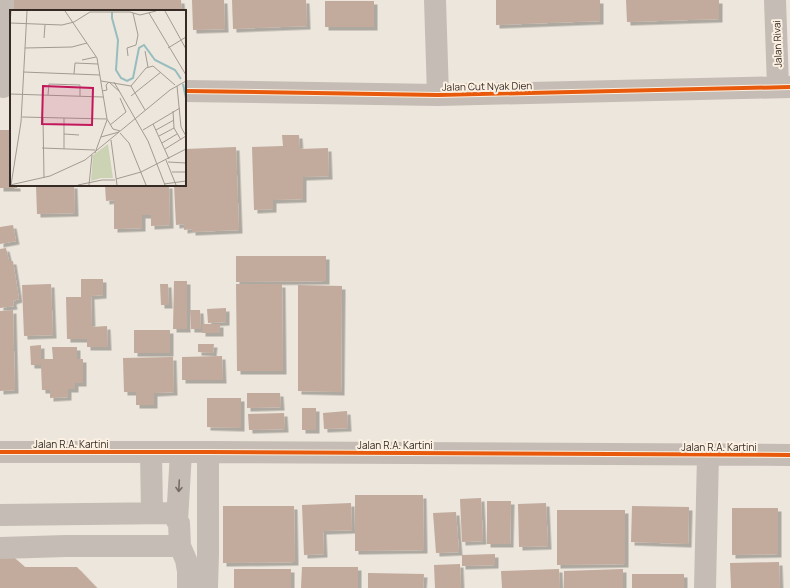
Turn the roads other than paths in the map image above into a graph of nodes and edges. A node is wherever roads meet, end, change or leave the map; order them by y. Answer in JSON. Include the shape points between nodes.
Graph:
{"nodes":[{"id":1,"x":4,"y":0,"type":"edge"},
{"id":2,"x":435,"y":0,"type":"edge"},
{"id":3,"x":775,"y":0,"type":"edge"},
{"id":4,"x":5,"y":87,"type":"edge"},
{"id":5,"x":784,"y":87,"type":"edge"},
{"id":6,"x":186,"y":91,"type":"edge"},
{"id":7,"x":438,"y":95,"type":"junction"},
{"id":8,"x":0,"y":452,"type":"edge"},
{"id":9,"x":151,"y":452,"type":"junction"},
{"id":10,"x":181,"y":452,"type":"junction"},
{"id":11,"x":208,"y":452,"type":"junction"},
{"id":12,"x":708,"y":455,"type":"junction"},
{"id":13,"x":790,"y":455,"type":"edge"},
{"id":14,"x":152,"y":512,"type":"junction"},
{"id":15,"x":0,"y":515,"type":"edge"},
{"id":16,"x":177,"y":521,"type":"junction"},
{"id":17,"x":180,"y":546,"type":"junction"},
{"id":18,"x":0,"y":548,"type":"edge"},
{"id":19,"x":188,"y":588,"type":"edge"},
{"id":20,"x":207,"y":588,"type":"edge"},
{"id":21,"x":704,"y":588,"type":"edge"}],
"edges":[{"from":1,"to":4,"type":"street","via":[[2,56]]},
{"from":2,"to":7,"type":"street"},
{"from":3,"to":5,"type":"street","name":"Jalan Rivai"},
{"from":5,"to":7,"type":"street","name":"Jalan Cut Nyak Dien"},
{"from":6,"to":7,"type":"street","name":"Jalan Cut Nyak Dien"},
{"from":8,"to":9,"type":"street","name":"Jalan R.A. Kartini"},
{"from":9,"to":10,"type":"street","name":"Jalan R.A. Kartini"},
{"from":9,"to":14,"type":"street"},
{"from":10,"to":11,"type":"street","name":"Jalan R.A. Kartini"},
{"from":10,"to":16,"type":"street","one_way":true},
{"from":11,"to":12,"type":"street","name":"Jalan R.A. Kartini"},
{"from":11,"to":20,"type":"street"},
{"from":12,"to":13,"type":"street","name":"Jalan R.A. Kartini"},
{"from":12,"to":21,"type":"street"},
{"from":14,"to":15,"type":"street"},
{"from":14,"to":16,"type":"street","via":[[172,513]]},
{"from":16,"to":17,"type":"street"},
{"from":17,"to":18,"type":"street"},
{"from":17,"to":19,"type":"street","via":[[188,570]]}]}
